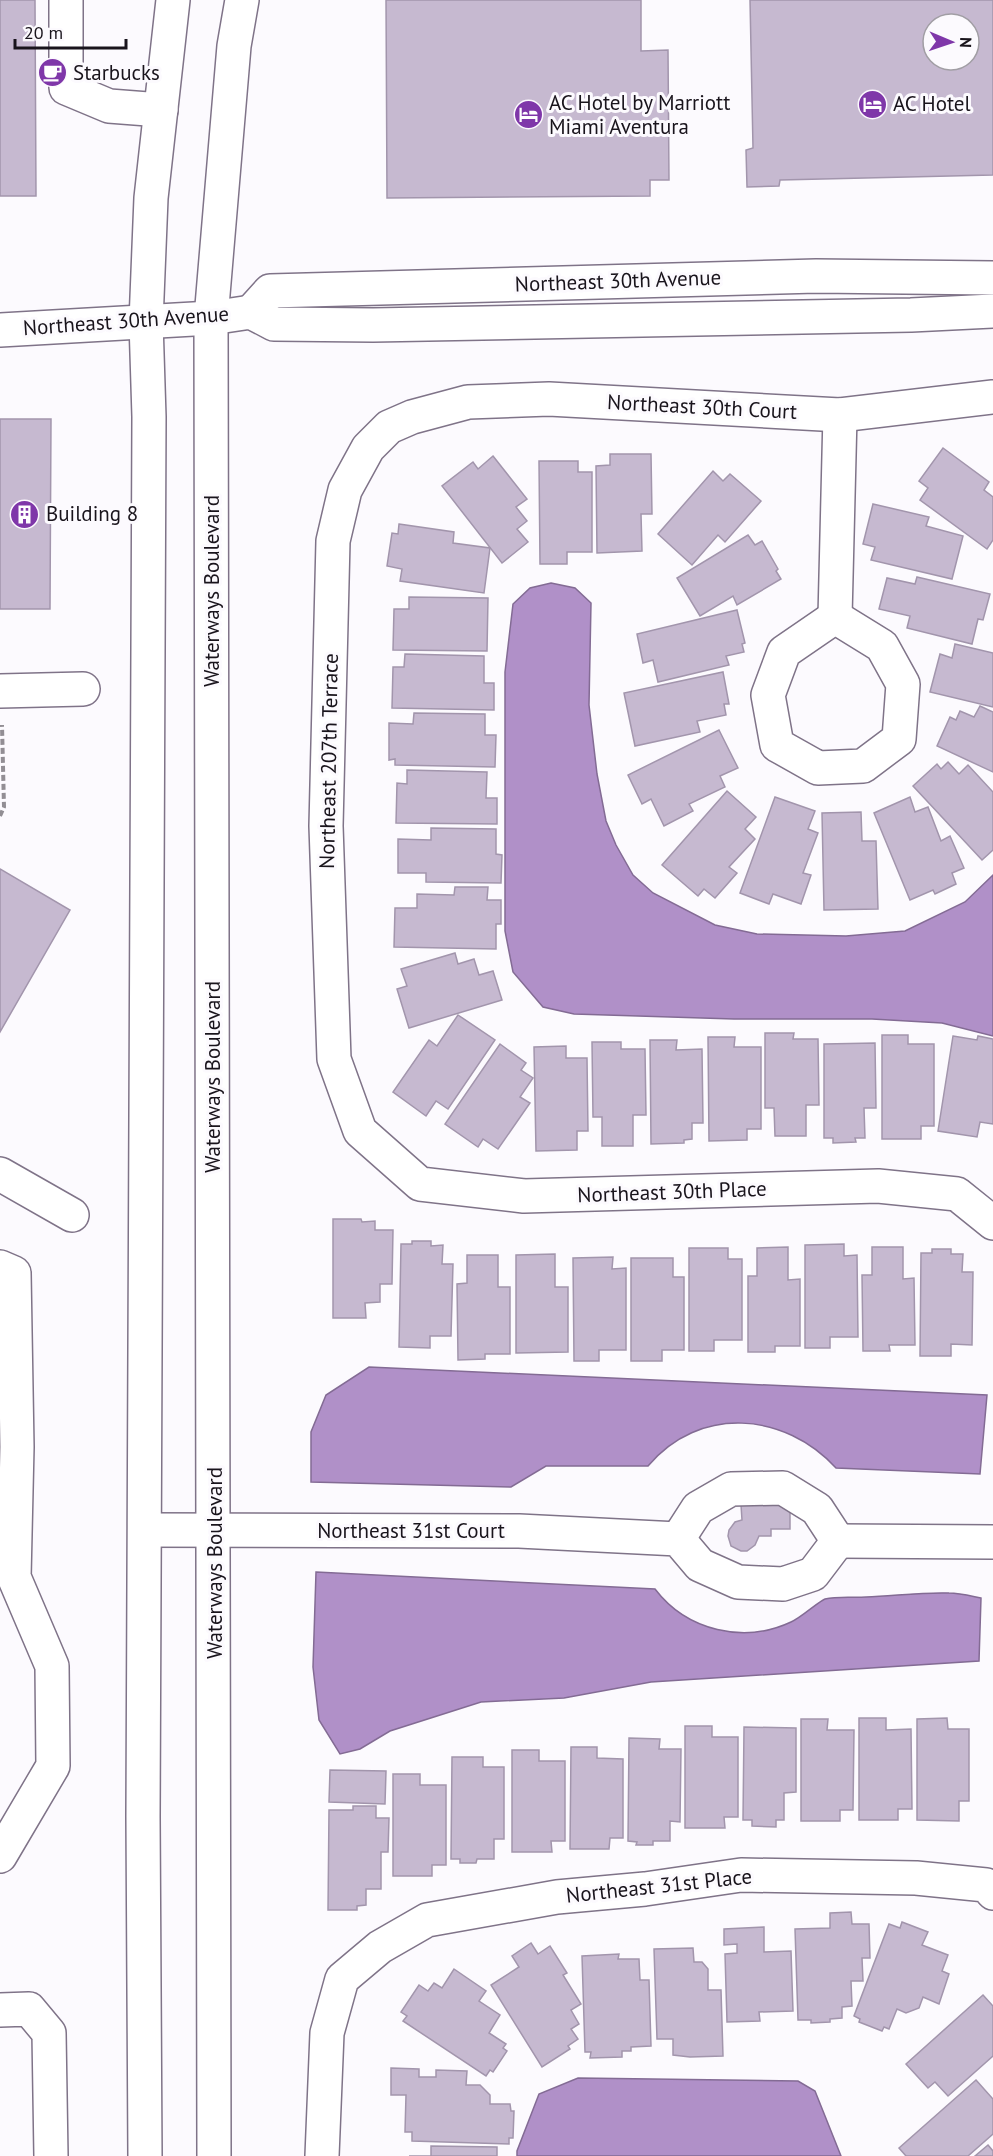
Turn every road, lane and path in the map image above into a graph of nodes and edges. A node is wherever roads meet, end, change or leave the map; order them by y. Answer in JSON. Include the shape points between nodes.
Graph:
{"nodes":[{"id":1,"x":66,"y":0,"type":"edge"},
{"id":2,"x":173,"y":0,"type":"edge"},
{"id":3,"x":242,"y":0,"type":"edge"},
{"id":4,"x":161,"y":110,"type":"junction"},
{"id":5,"x":993,"y":278,"type":"edge"},
{"id":6,"x":993,"y":311,"type":"edge"},
{"id":7,"x":251,"y":312,"type":"junction"},
{"id":8,"x":211,"y":318,"type":"junction"},
{"id":9,"x":146,"y":322,"type":"junction"},
{"id":10,"x":0,"y":330,"type":"edge"},
{"id":11,"x":993,"y":397,"type":"edge"},
{"id":12,"x":840,"y":415,"type":"junction"},
{"id":13,"x":412,"y":417,"type":"joint"},
{"id":14,"x":835,"y":618,"type":"junction"},
{"id":15,"x":83,"y":689,"type":"dead end"},
{"id":16,"x":1,"y":691,"type":"edge"},
{"id":17,"x":0,"y":816,"type":"edge"},
{"id":18,"x":360,"y":1131,"type":"joint"},
{"id":19,"x":0,"y":1174,"type":"edge"},
{"id":20,"x":72,"y":1215,"type":"dead end"},
{"id":21,"x":993,"y":1223,"type":"edge"},
{"id":22,"x":0,"y":1267,"type":"edge"},
{"id":23,"x":145,"y":1530,"type":"junction"},
{"id":24,"x":215,"y":1530,"type":"junction"},
{"id":25,"x":678,"y":1539,"type":"junction"},
{"id":26,"x":838,"y":1541,"type":"junction"},
{"id":27,"x":993,"y":1542,"type":"edge"},
{"id":28,"x":7,"y":1566,"type":"edge"},
{"id":29,"x":0,"y":1856,"type":"edge"},
{"id":30,"x":991,"y":1880,"type":"edge"},
{"id":31,"x":0,"y":2010,"type":"edge"},
{"id":32,"x":51,"y":2156,"type":"edge"},
{"id":33,"x":145,"y":2156,"type":"edge"},
{"id":34,"x":214,"y":2156,"type":"edge"},
{"id":35,"x":322,"y":2156,"type":"edge"}],
"edges":[{"from":1,"to":4,"type":"street","via":[[66,88],[109,106]]},
{"from":2,"to":4,"type":"street"},
{"from":3,"to":8,"type":"street","name":"Waterways Boulevard","via":[[234,46]]},
{"from":4,"to":9,"type":"street"},
{"from":5,"to":7,"type":"street","name":"Northeast 30th Avenue","via":[[816,276],[270,291]]},
{"from":6,"to":7,"type":"street","name":"Northeast 30th Avenue","via":[[373,325],[274,324]]},
{"from":7,"to":8,"type":"street","name":"Northeast 30th Avenue"},
{"from":8,"to":9,"type":"street","name":"Northeast 30th Avenue"},
{"from":8,"to":24,"type":"street","name":"Waterways Boulevard"},
{"from":9,"to":10,"type":"street","name":"Northeast 30th Avenue"},
{"from":9,"to":23,"type":"street","via":[[149,417]]},
{"from":11,"to":12,"type":"street","name":"Northeast 30th Court"},
{"from":12,"to":13,"type":"street","name":"Northeast 30th Court","via":[[549,399],[468,402]]},
{"from":12,"to":14,"type":"street"},
{"from":13,"to":18,"type":"street","name":"Northeast 207th Terrace","via":[[389,427],[368,448],[345,490],[333,541],[326,826],[334,1059]]},
{"from":14,"to":14,"type":"street","via":[[784,652],[768,695],[777,745],[818,768],[863,766],[899,739],[903,684],[882,646]]},
{"from":15,"to":16,"type":"street"},
{"from":16,"to":17,"type":"path","via":[[4,807]]},
{"from":18,"to":21,"type":"street","name":"Northeast 30th Place","via":[[420,1184],[524,1196],[878,1186],[957,1194]]},
{"from":19,"to":20,"type":"street"},
{"from":22,"to":28,"type":"street","via":[[14,1273],[16,1447]]},
{"from":23,"to":24,"type":"street","name":"Northeast 31st Court"},
{"from":23,"to":33,"type":"street"},
{"from":24,"to":25,"type":"street","name":"Northeast 31st Court","via":[[519,1531]]},
{"from":24,"to":34,"type":"street","name":"Waterways Boulevard"},
{"from":25,"to":26,"type":"street","via":[[700,1565],[738,1582],[783,1584],[813,1574]]},
{"from":25,"to":26,"type":"street","via":[[698,1508],[731,1489],[783,1488],[817,1509]]},
{"from":26,"to":27,"type":"street"},
{"from":28,"to":29,"type":"street","via":[[52,1666],[53,1766]]},
{"from":30,"to":35,"type":"street","name":"Northeast 31st Place","via":[[741,1875],[557,1897],[427,1920],[380,1947],[342,1979],[327,2033]]},
{"from":31,"to":32,"type":"street","via":[[29,2009],[49,2033]]}]}
